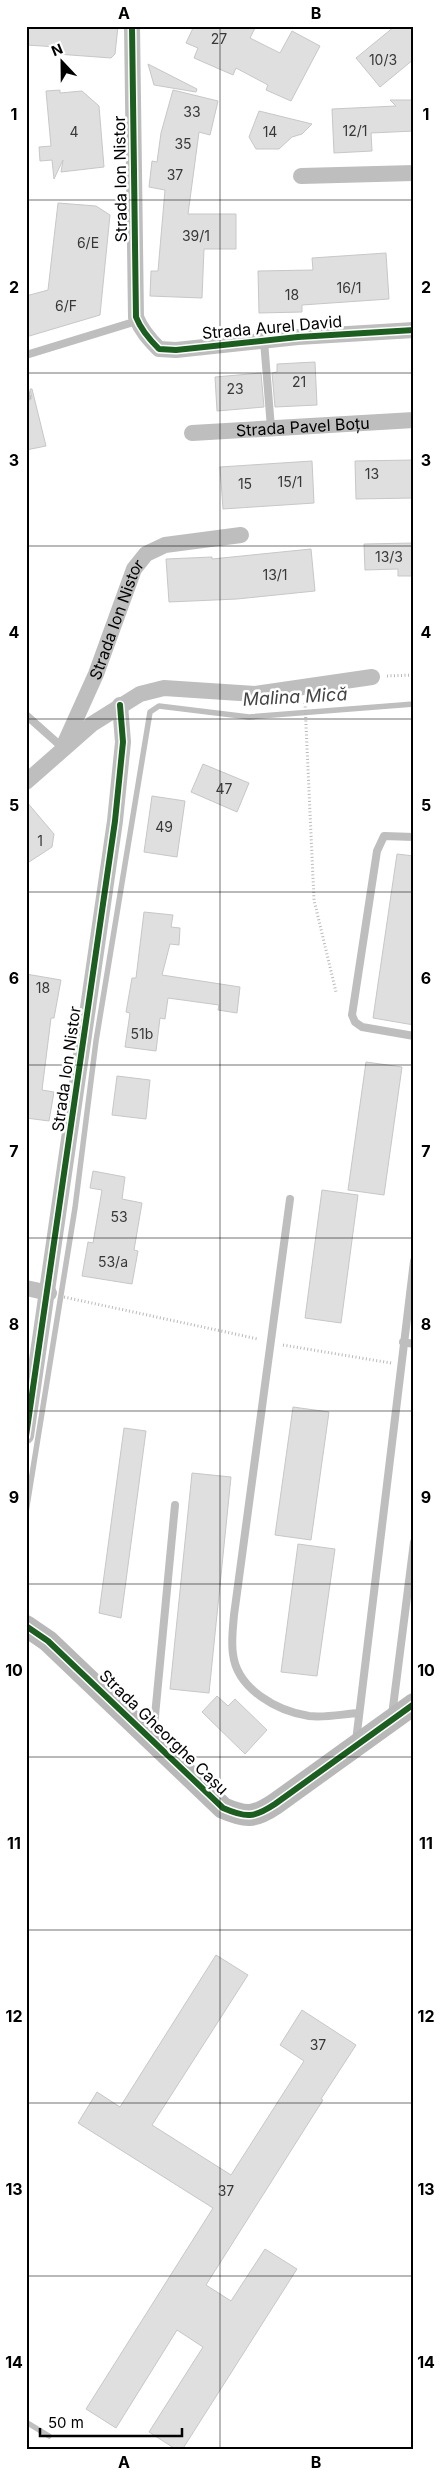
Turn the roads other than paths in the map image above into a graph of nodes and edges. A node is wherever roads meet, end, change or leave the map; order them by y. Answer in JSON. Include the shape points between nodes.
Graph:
{"nodes":[{"id":1,"x":132,"y":26,"type":"edge"},
{"id":2,"x":414,"y":173,"type":"edge"},
{"id":3,"x":301,"y":176,"type":"dead end"},
{"id":4,"x":139,"y":325,"type":"junction"},
{"id":5,"x":414,"y":330,"type":"edge"},
{"id":6,"x":264,"y":341,"type":"junction"},
{"id":7,"x":26,"y":355,"type":"edge"},
{"id":8,"x":414,"y":420,"type":"edge"},
{"id":9,"x":270,"y":428,"type":"junction"},
{"id":10,"x":192,"y":433,"type":"dead end"},
{"id":11,"x":241,"y":534,"type":"dead end"},
{"id":12,"x":372,"y":677,"type":"road end"},
{"id":13,"x":120,"y":705,"type":"junction"},
{"id":14,"x":26,"y":716,"type":"edge"},
{"id":15,"x":63,"y":748,"type":"junction"},
{"id":16,"x":26,"y":782,"type":"edge"},
{"id":17,"x":414,"y":837,"type":"edge"},
{"id":18,"x":414,"y":1036,"type":"edge"},
{"id":19,"x":290,"y":1199,"type":"dead end"},
{"id":20,"x":414,"y":1261,"type":"edge"},
{"id":21,"x":26,"y":1288,"type":"edge"},
{"id":22,"x":48,"y":1293,"type":"junction"},
{"id":23,"x":404,"y":1342,"type":"junction"},
{"id":24,"x":414,"y":1344,"type":"edge"},
{"id":25,"x":26,"y":1436,"type":"edge"},
{"id":26,"x":175,"y":1505,"type":"dead end"},
{"id":27,"x":414,"y":1542,"type":"edge"},
{"id":28,"x":26,"y":1626,"type":"edge"},
{"id":29,"x":414,"y":1704,"type":"edge"},
{"id":30,"x":359,"y":1713,"type":"junction"},
{"id":31,"x":391,"y":1720,"type":"junction"},
{"id":32,"x":152,"y":1741,"type":"junction"},
{"id":33,"x":355,"y":1746,"type":"junction"}],
"edges":[{"from":1,"to":4,"type":"street","name":"Strada Ion Nistor"},
{"from":2,"to":3,"type":"street"},
{"from":4,"to":6,"type":"street","name":"Strada Aurel David","via":[[159,349]]},
{"from":4,"to":7,"type":"lane"},
{"from":5,"to":6,"type":"street","name":"Strada Aurel David"},
{"from":6,"to":9,"type":"lane"},
{"from":8,"to":9,"type":"street","name":"Strada Pavel Boțu"},
{"from":9,"to":10,"type":"street","name":"Strada Pavel Boțu"},
{"from":11,"to":15,"type":"street","name":"Strada Ion Nistor","via":[[165,545],[146,554],[134,569],[96,674]]},
{"from":12,"to":13,"type":"street","via":[[255,694],[164,688],[140,694]]},
{"from":13,"to":15,"type":"street"},
{"from":13,"to":22,"type":"street","name":"Strada Ion Nistor","via":[[123,742],[115,821]]},
{"from":14,"to":15,"type":"lane"},
{"from":15,"to":16,"type":"street"},
{"from":17,"to":18,"type":"lane","via":[[384,836],[377,851],[352,1015],[362,1027]]},
{"from":19,"to":30,"type":"lane","via":[[234,1615],[233,1654],[241,1677],[255,1692],[276,1706],[309,1716]]},
{"from":20,"to":23,"type":"lane"},
{"from":21,"to":22,"type":"street"},
{"from":22,"to":25,"type":"street","name":"Strada Ion Nistor"},
{"from":23,"to":24,"type":"lane"},
{"from":23,"to":30,"type":"lane"},
{"from":26,"to":32,"type":"lane"},
{"from":27,"to":31,"type":"lane"},
{"from":28,"to":32,"type":"street","name":"Strada Gheorghe Cașu","via":[[48,1641]]},
{"from":29,"to":31,"type":"street","name":"Strada Gheorghe Cașu"},
{"from":30,"to":33,"type":"lane"},
{"from":31,"to":33,"type":"street","name":"Strada Gheorghe Cașu"},
{"from":32,"to":33,"type":"street","name":"Strada Gheorghe Cașu","via":[[223,1808],[241,1815],[259,1815]]}]}
